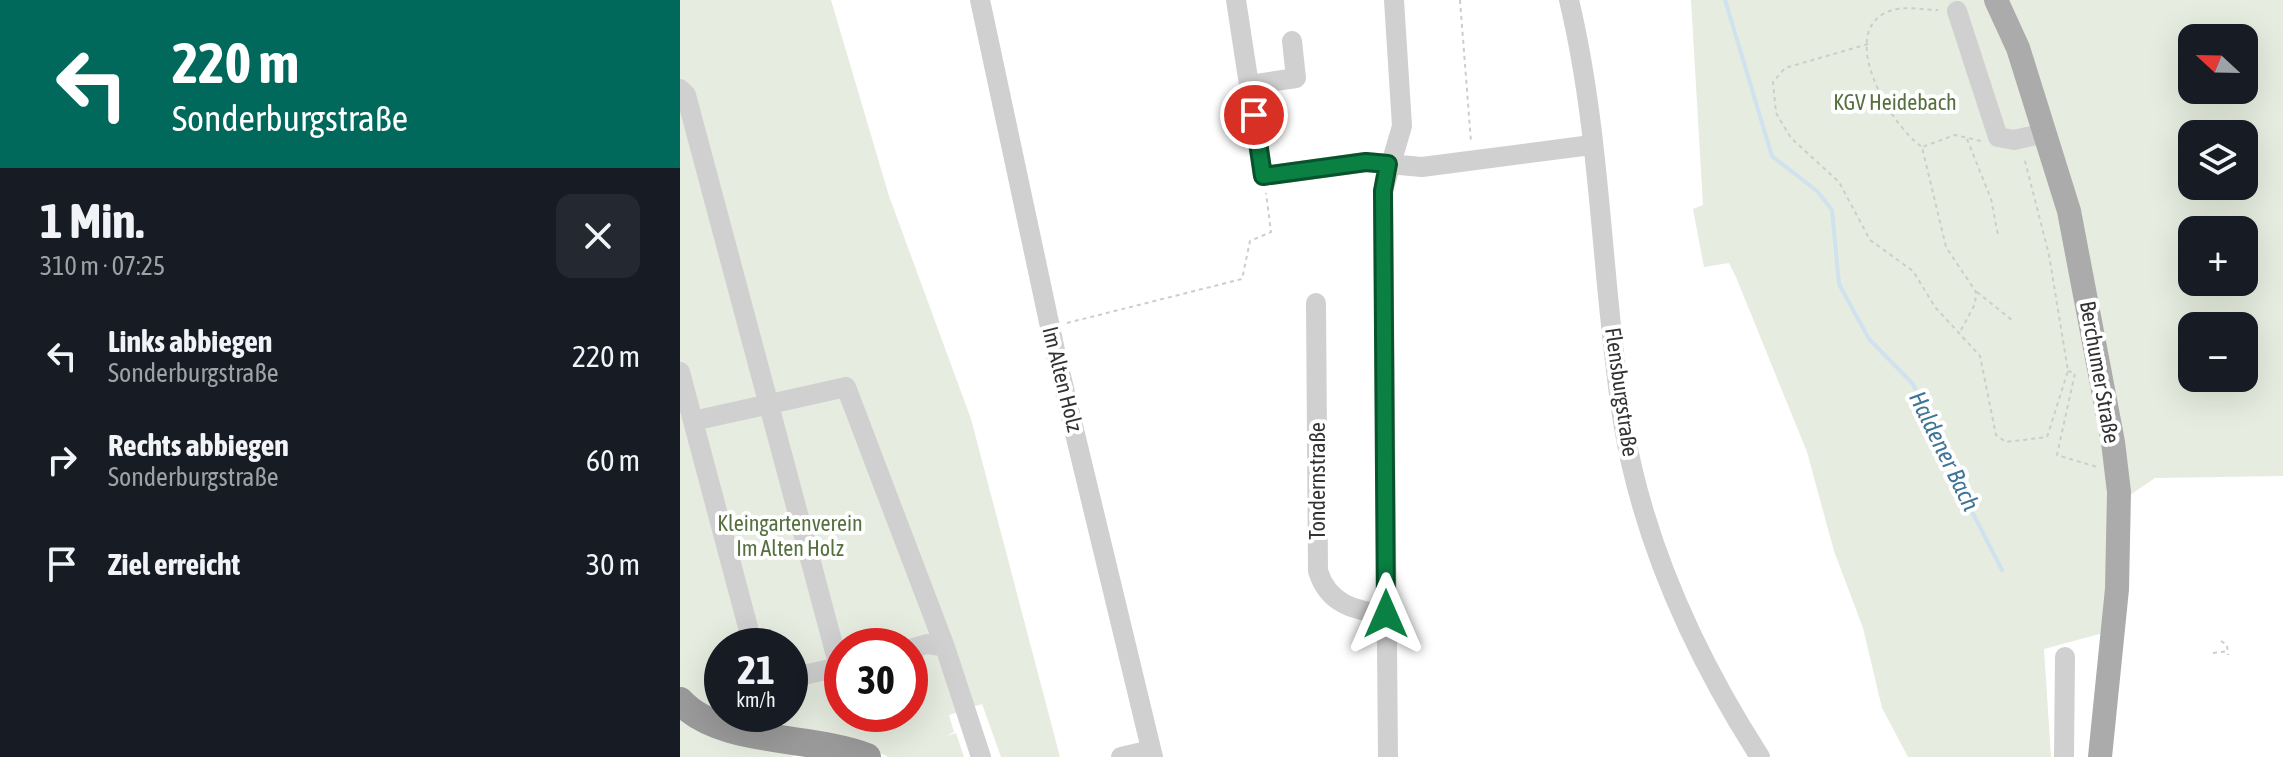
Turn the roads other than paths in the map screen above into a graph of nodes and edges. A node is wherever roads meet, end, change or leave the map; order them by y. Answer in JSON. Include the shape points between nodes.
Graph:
{"nodes":[{"id":1,"x":980,"y":0,"type":"edge"},
{"id":2,"x":1236,"y":0,"type":"edge"},
{"id":3,"x":1394,"y":0,"type":"edge"},
{"id":4,"x":1996,"y":0,"type":"edge"},
{"id":5,"x":1571,"y":1,"type":"edge"},
{"id":6,"x":1957,"y":11,"type":"road end"},
{"id":7,"x":1292,"y":41,"type":"dead end"},
{"id":8,"x":1250,"y":85,"type":"junction"},
{"id":9,"x":680,"y":89,"type":"edge"},
{"id":10,"x":2045,"y":133,"type":"junction"},
{"id":11,"x":1591,"y":145,"type":"junction"},
{"id":12,"x":1388,"y":164,"type":"junction"},
{"id":13,"x":1316,"y":303,"type":"dead end"},
{"id":14,"x":680,"y":372,"type":"edge"},
{"id":15,"x":770,"y":404,"type":"junction"},
{"id":16,"x":693,"y":421,"type":"junction"},
{"id":17,"x":1386,"y":614,"type":"junction"},
{"id":18,"x":748,"y":628,"type":"edge"},
{"id":19,"x":830,"y":628,"type":"edge"},
{"id":20,"x":928,"y":644,"type":"edge"},
{"id":21,"x":945,"y":647,"type":"junction"},
{"id":22,"x":2065,"y":657,"type":"dead end"},
{"id":23,"x":680,"y":701,"type":"edge"},
{"id":24,"x":1152,"y":754,"type":"edge"},
{"id":25,"x":867,"y":757,"type":"edge"},
{"id":26,"x":981,"y":757,"type":"edge"},
{"id":27,"x":1121,"y":757,"type":"edge"},
{"id":28,"x":1388,"y":757,"type":"edge"},
{"id":29,"x":1760,"y":757,"type":"edge"},
{"id":30,"x":2064,"y":757,"type":"edge"},
{"id":31,"x":2100,"y":757,"type":"edge"}],
"edges":[{"from":1,"to":24,"type":"street","name":"Im Alten Holz","via":[[1050,327]]},
{"from":2,"to":8,"type":"street"},
{"from":3,"to":12,"type":"street","via":[[1402,126]]},
{"from":4,"to":10,"type":"main road","name":"Berchumer Straße","via":[[2018,48]]},
{"from":5,"to":11,"type":"street","name":"Flensburgstraße"},
{"from":6,"to":10,"type":"street","via":[[2009,138]]},
{"from":7,"to":8,"type":"street","via":[[1296,78]]},
{"from":8,"to":12,"type":"street","via":[[1263,176],[1366,162]]},
{"from":9,"to":15,"type":"street","via":[[686,95]]},
{"from":10,"to":31,"type":"main road","name":"Berchumer Straße","via":[[2075,236],[2117,473],[2117,589]]},
{"from":11,"to":12,"type":"street","via":[[1422,167]]},
{"from":11,"to":29,"type":"street","name":"Flensburgstraße","via":[[1624,424],[1640,494],[1660,563],[1697,649]]},
{"from":12,"to":17,"type":"street","via":[[1383,191]]},
{"from":13,"to":17,"type":"street","name":"Tondernstraße","via":[[1318,571],[1325,588],[1344,606]]},
{"from":14,"to":16,"type":"street"},
{"from":15,"to":16,"type":"street"},
{"from":15,"to":19,"type":"street"},
{"from":15,"to":21,"type":"street","via":[[846,387]]},
{"from":16,"to":18,"type":"street"},
{"from":17,"to":28,"type":"street"},
{"from":20,"to":21,"type":"street"},
{"from":21,"to":26,"type":"street"},
{"from":22,"to":30,"type":"street"},
{"from":23,"to":25,"type":"highway","via":[[720,726]]},
{"from":24,"to":27,"type":"street"}]}
